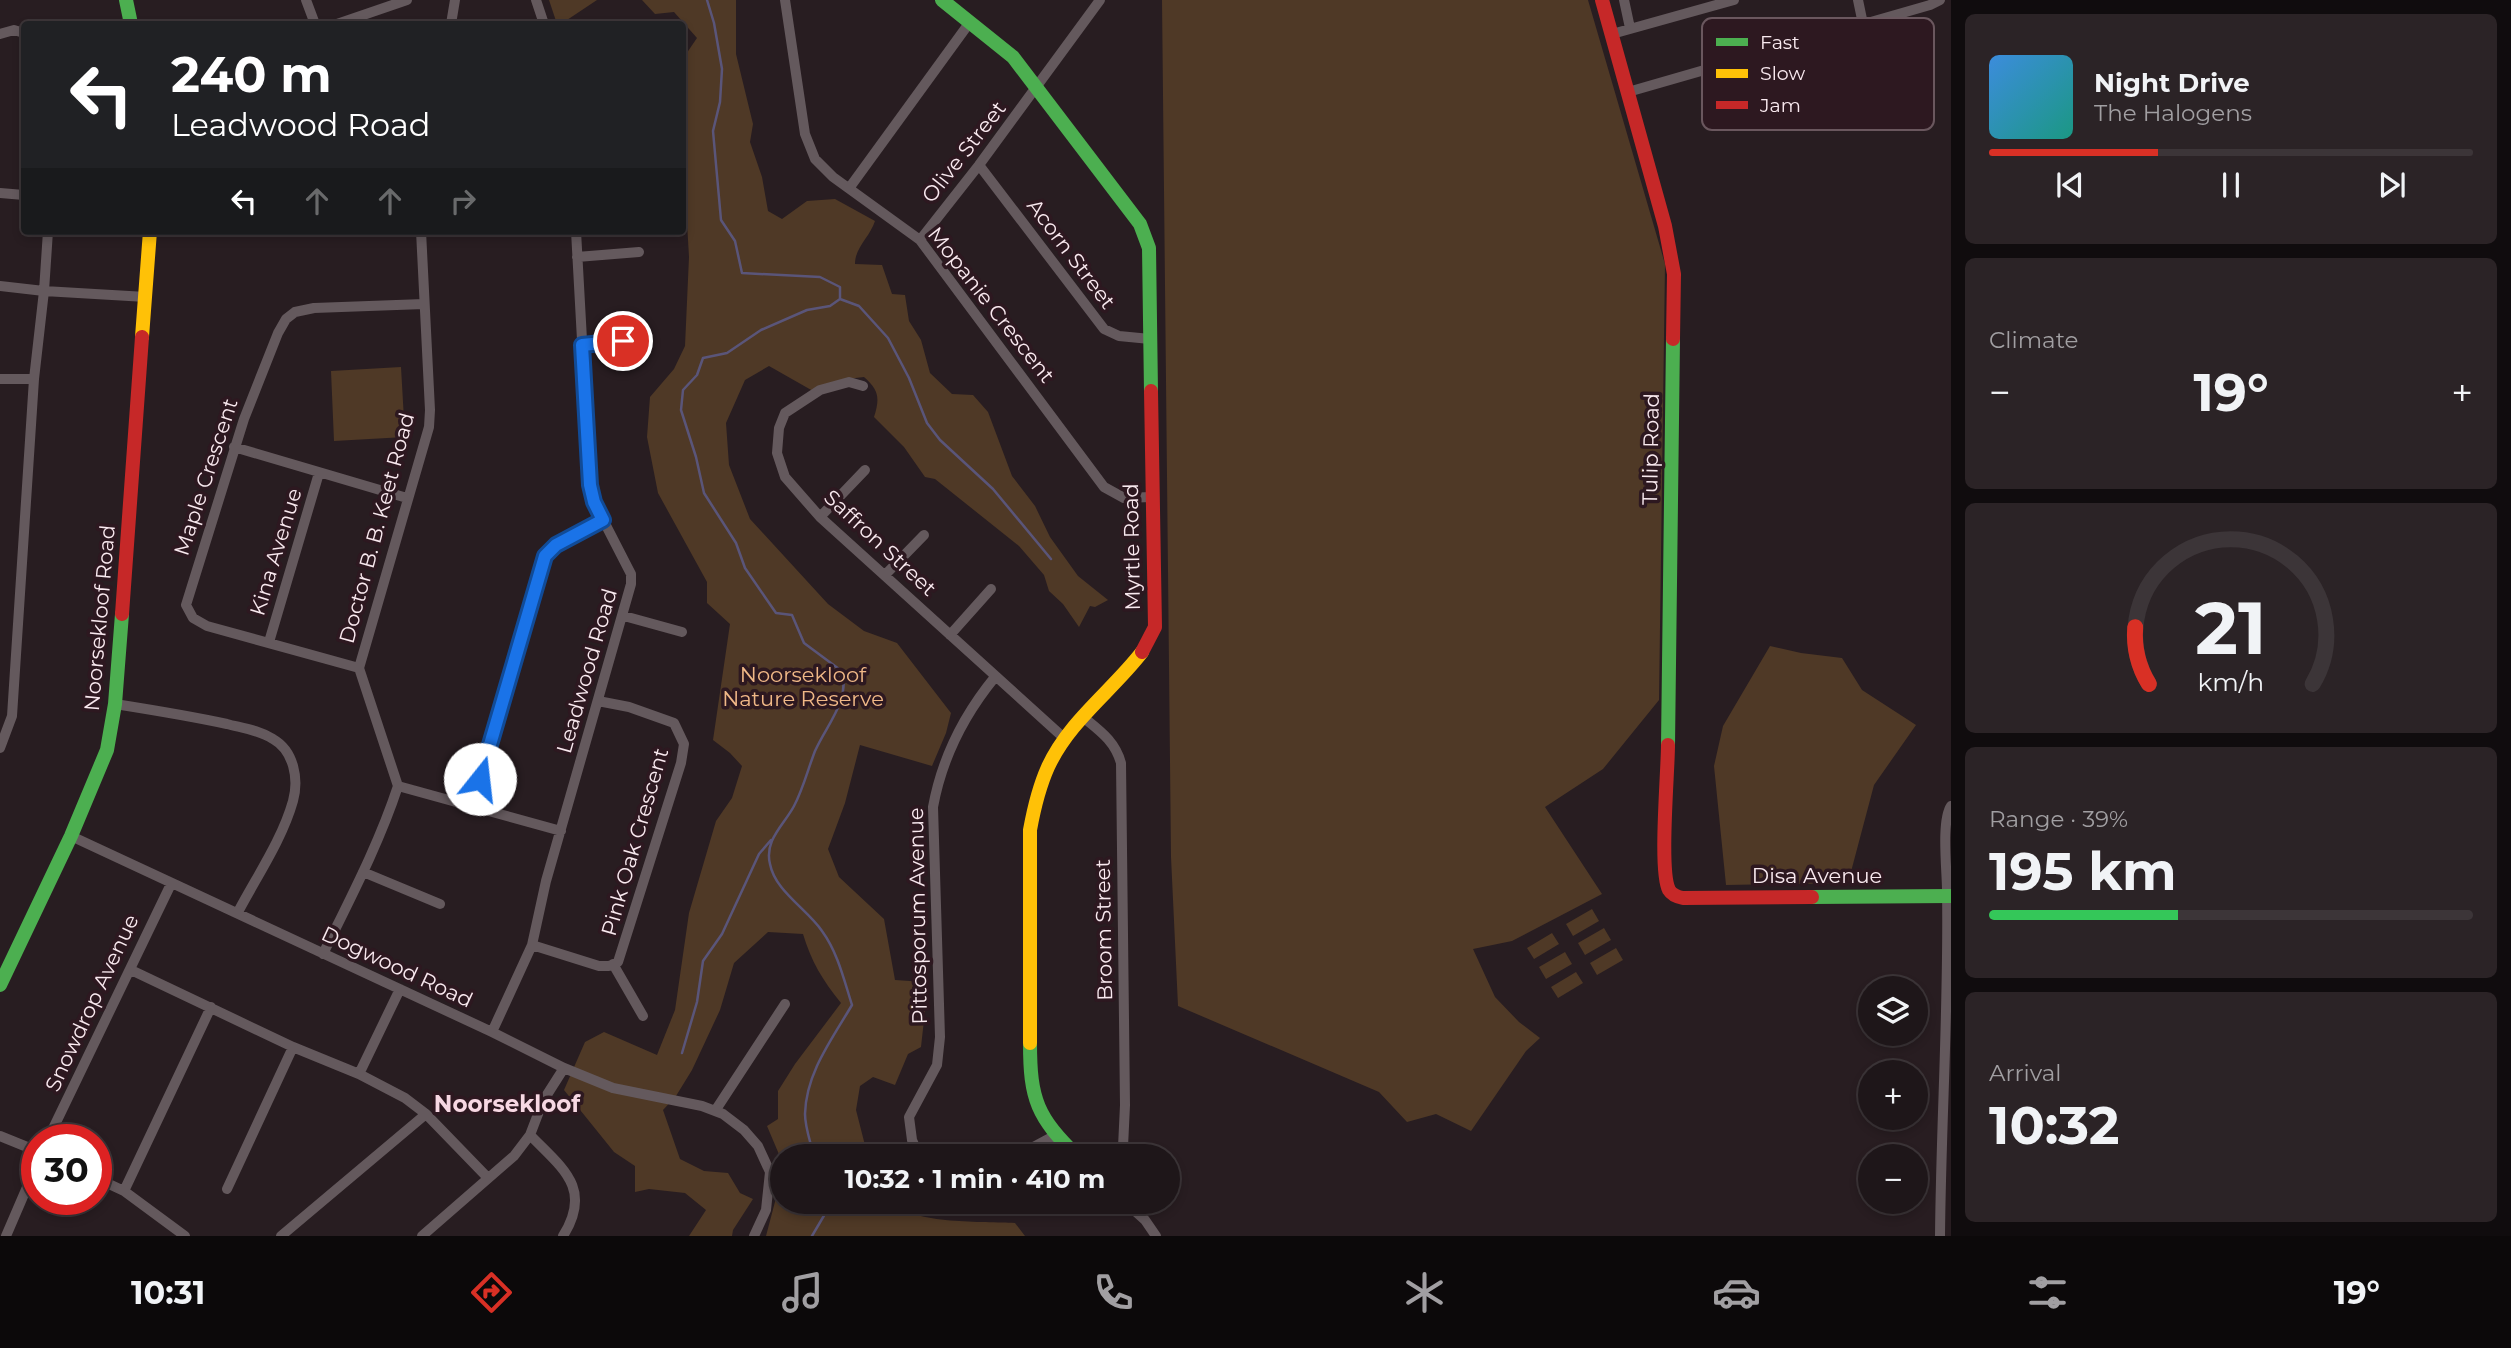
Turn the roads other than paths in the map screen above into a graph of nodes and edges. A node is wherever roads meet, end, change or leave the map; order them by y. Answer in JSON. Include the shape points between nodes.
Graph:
{"nodes":[{"id":1,"x":127,"y":0,"type":"edge"},
{"id":2,"x":306,"y":0,"type":"edge"},
{"id":3,"x":407,"y":0,"type":"edge"},
{"id":4,"x":454,"y":0,"type":"edge"},
{"id":5,"x":536,"y":0,"type":"edge"},
{"id":6,"x":785,"y":0,"type":"edge"},
{"id":7,"x":942,"y":0,"type":"edge"},
{"id":8,"x":1100,"y":0,"type":"edge"},
{"id":9,"x":1602,"y":0,"type":"edge"},
{"id":10,"x":1624,"y":0,"type":"edge"},
{"id":11,"x":1734,"y":0,"type":"edge"},
{"id":12,"x":1858,"y":0,"type":"edge"},
{"id":13,"x":1940,"y":0,"type":"edge"},
{"id":14,"x":1702,"y":4,"type":"edge"},
{"id":15,"x":1862,"y":18,"type":"edge"},
{"id":16,"x":1884,"y":18,"type":"edge"},
{"id":17,"x":130,"y":21,"type":"edge"},
{"id":18,"x":314,"y":21,"type":"edge"},
{"id":19,"x":346,"y":21,"type":"edge"},
{"id":20,"x":451,"y":21,"type":"edge"},
{"id":21,"x":543,"y":21,"type":"edge"},
{"id":22,"x":970,"y":22,"type":"junction"},
{"id":23,"x":1630,"y":29,"type":"junction"},
{"id":24,"x":21,"y":32,"type":"edge"},
{"id":25,"x":0,"y":34,"type":"edge"},
{"id":26,"x":1612,"y":34,"type":"junction"},
{"id":27,"x":1702,"y":71,"type":"edge"},
{"id":28,"x":1037,"y":87,"type":"junction"},
{"id":29,"x":1628,"y":92,"type":"junction"},
{"id":30,"x":979,"y":165,"type":"junction"},
{"id":31,"x":850,"y":187,"type":"junction"},
{"id":32,"x":0,"y":193,"type":"edge"},
{"id":33,"x":21,"y":195,"type":"edge"},
{"id":34,"x":48,"y":235,"type":"edge"},
{"id":35,"x":150,"y":235,"type":"edge"},
{"id":36,"x":421,"y":235,"type":"edge"},
{"id":37,"x":576,"y":235,"type":"edge"},
{"id":38,"x":920,"y":240,"type":"junction"},
{"id":39,"x":639,"y":252,"type":"dead end"},
{"id":40,"x":577,"y":257,"type":"junction"},
{"id":41,"x":0,"y":286,"type":"edge"},
{"id":42,"x":44,"y":292,"type":"junction"},
{"id":43,"x":146,"y":297,"type":"junction"},
{"id":44,"x":425,"y":304,"type":"junction"},
{"id":45,"x":643,"y":339,"type":"dead end"},
{"id":46,"x":1150,"y":339,"type":"junction"},
{"id":47,"x":582,"y":345,"type":"junction"},
{"id":48,"x":0,"y":379,"type":"edge"},
{"id":49,"x":34,"y":379,"type":"junction"},
{"id":50,"x":863,"y":386,"type":"dead end"},
{"id":51,"x":234,"y":447,"type":"junction"},
{"id":52,"x":865,"y":470,"type":"dead end"},
{"id":53,"x":319,"y":473,"type":"junction"},
{"id":54,"x":1151,"y":497,"type":"junction"},
{"id":55,"x":407,"y":498,"type":"junction"},
{"id":56,"x":820,"y":517,"type":"junction"},
{"id":57,"x":603,"y":520,"type":"junction"},
{"id":58,"x":924,"y":535,"type":"dead end"},
{"id":59,"x":886,"y":575,"type":"junction"},
{"id":60,"x":991,"y":589,"type":"dead end"},
{"id":61,"x":624,"y":616,"type":"junction"},
{"id":62,"x":682,"y":632,"type":"dead end"},
{"id":63,"x":950,"y":635,"type":"junction"},
{"id":64,"x":269,"y":642,"type":"junction"},
{"id":65,"x":359,"y":668,"type":"junction"},
{"id":66,"x":995,"y":677,"type":"junction"},
{"id":67,"x":598,"y":701,"type":"junction"},
{"id":68,"x":115,"y":704,"type":"junction"},
{"id":69,"x":1083,"y":717,"type":"junction"},
{"id":70,"x":1064,"y":738,"type":"junction"},
{"id":71,"x":0,"y":748,"type":"edge"},
{"id":72,"x":398,"y":786,"type":"junction"},
{"id":73,"x":472,"y":805,"type":"junction"},
{"id":74,"x":1951,"y":806,"type":"edge"},
{"id":75,"x":561,"y":831,"type":"junction"},
{"id":76,"x":71,"y":836,"type":"junction"},
{"id":77,"x":363,"y":872,"type":"junction"},
{"id":78,"x":171,"y":884,"type":"junction"},
{"id":79,"x":1949,"y":896,"type":"edge"},
{"id":80,"x":1683,"y":898,"type":"joint"},
{"id":81,"x":440,"y":904,"type":"dead end"},
{"id":82,"x":238,"y":912,"type":"junction"},
{"id":83,"x":532,"y":945,"type":"junction"},
{"id":84,"x":323,"y":954,"type":"junction"},
{"id":85,"x":613,"y":964,"type":"junction"},
{"id":86,"x":131,"y":970,"type":"junction"},
{"id":87,"x":0,"y":985,"type":"edge"},
{"id":88,"x":400,"y":989,"type":"junction"},
{"id":89,"x":785,"y":1004,"type":"dead end"},
{"id":90,"x":211,"y":1007,"type":"junction"},
{"id":91,"x":643,"y":1016,"type":"dead end"},
{"id":92,"x":492,"y":1032,"type":"junction"},
{"id":93,"x":293,"y":1047,"type":"junction"},
{"id":94,"x":564,"y":1068,"type":"junction"},
{"id":95,"x":359,"y":1074,"type":"junction"},
{"id":96,"x":715,"y":1111,"type":"junction"},
{"id":97,"x":426,"y":1114,"type":"junction"},
{"id":98,"x":55,"y":1124,"type":"edge"},
{"id":99,"x":530,"y":1135,"type":"junction"},
{"id":100,"x":1056,"y":1135,"type":"junction"},
{"id":101,"x":0,"y":1136,"type":"edge"},
{"id":102,"x":914,"y":1144,"type":"edge"},
{"id":103,"x":1039,"y":1144,"type":"edge"},
{"id":104,"x":1065,"y":1144,"type":"edge"},
{"id":105,"x":1123,"y":1144,"type":"edge"},
{"id":106,"x":21,"y":1145,"type":"edge"},
{"id":107,"x":1946,"y":1166,"type":"edge"},
{"id":108,"x":488,"y":1178,"type":"junction"},
{"id":109,"x":112,"y":1185,"type":"edge"},
{"id":110,"x":227,"y":1189,"type":"dead end"},
{"id":111,"x":124,"y":1191,"type":"junction"},
{"id":112,"x":21,"y":1201,"type":"edge"},
{"id":113,"x":1138,"y":1214,"type":"edge"},
{"id":114,"x":6,"y":1236,"type":"edge"},
{"id":115,"x":185,"y":1236,"type":"edge"},
{"id":116,"x":281,"y":1236,"type":"edge"},
{"id":117,"x":422,"y":1236,"type":"edge"},
{"id":118,"x":563,"y":1236,"type":"edge"},
{"id":119,"x":754,"y":1236,"type":"edge"},
{"id":120,"x":1156,"y":1236,"type":"edge"},
{"id":121,"x":1940,"y":1236,"type":"edge"}],
"edges":[{"from":1,"to":17,"type":"street"},
{"from":2,"to":18,"type":"street"},
{"from":3,"to":19,"type":"street"},
{"from":4,"to":20,"type":"street"},
{"from":5,"to":21,"type":"street"},
{"from":6,"to":31,"type":"street","name":"Mopanie Crescent","via":[[807,141],[823,169]]},
{"from":7,"to":22,"type":"street","name":"Myrtle Road"},
{"from":8,"to":28,"type":"street","name":"Olive Street"},
{"from":9,"to":26,"type":"street","name":"Tulip Road"},
{"from":10,"to":23,"type":"street"},
{"from":11,"to":14,"type":"street"},
{"from":12,"to":15,"type":"street"},
{"from":13,"to":16,"type":"street"},
{"from":14,"to":23,"type":"street"},
{"from":22,"to":28,"type":"street","name":"Myrtle Road","via":[[1013,57]]},
{"from":22,"to":31,"type":"street"},
{"from":23,"to":26,"type":"street"},
{"from":24,"to":25,"type":"street"},
{"from":26,"to":29,"type":"street","name":"Tulip Road"},
{"from":27,"to":29,"type":"street"},
{"from":28,"to":30,"type":"street","name":"Olive Street"},
{"from":28,"to":46,"type":"street","name":"Myrtle Road","via":[[1144,233],[1149,248]]},
{"from":29,"to":80,"type":"street","name":"Tulip Road","via":[[1674,274],[1664,859],[1669,890]]},
{"from":30,"to":38,"type":"street","name":"Olive Street"},
{"from":30,"to":46,"type":"street","name":"Acorn Street","via":[[1104,329],[1119,336]]},
{"from":31,"to":38,"type":"street","name":"Mopanie Crescent"},
{"from":32,"to":33,"type":"street"},
{"from":34,"to":42,"type":"street"},
{"from":35,"to":43,"type":"street","name":"Noorsekloof Road"},
{"from":36,"to":44,"type":"street","name":"Doctor B. B. Keet Road"},
{"from":37,"to":40,"type":"street","name":"Leadwood Road"},
{"from":38,"to":54,"type":"street","name":"Mopanie Crescent","via":[[1100,482],[1124,498]]},
{"from":39,"to":40,"type":"street"},
{"from":40,"to":47,"type":"street","name":"Leadwood Road"},
{"from":41,"to":42,"type":"street"},
{"from":42,"to":43,"type":"street"},
{"from":42,"to":49,"type":"street"},
{"from":43,"to":68,"type":"street","name":"Noorsekloof Road"},
{"from":44,"to":51,"type":"street","name":"Maple Crescent","via":[[314,308],[290,316],[278,333]]},
{"from":44,"to":55,"type":"street","name":"Doctor B. B. Keet Road","via":[[429,427]]},
{"from":45,"to":47,"type":"street"},
{"from":46,"to":54,"type":"street","name":"Myrtle Road"},
{"from":47,"to":57,"type":"street","name":"Leadwood Road","via":[[590,485]]},
{"from":48,"to":49,"type":"street"},
{"from":49,"to":71,"type":"street","via":[[12,716]]},
{"from":50,"to":56,"type":"street","name":"Saffron Street","via":[[849,382],[820,390],[785,414],[779,428],[777,453],[785,477]]},
{"from":51,"to":53,"type":"street"},
{"from":51,"to":64,"type":"street","name":"Maple Crescent","via":[[186,605],[200,623]]},
{"from":52,"to":56,"type":"street"},
{"from":53,"to":55,"type":"street"},
{"from":53,"to":64,"type":"street","name":"Kina Avenue"},
{"from":54,"to":69,"type":"street","name":"Myrtle Road","via":[[1155,627],[1144,650]]},
{"from":55,"to":65,"type":"street","name":"Doctor B. B. Keet Road"},
{"from":56,"to":59,"type":"street","name":"Saffron Street"},
{"from":57,"to":61,"type":"street","name":"Leadwood Road","via":[[631,574]]},
{"from":57,"to":73,"type":"street","via":[[556,545],[545,556]]},
{"from":58,"to":59,"type":"street"},
{"from":59,"to":63,"type":"street","name":"Saffron Street"},
{"from":60,"to":63,"type":"street"},
{"from":61,"to":62,"type":"street"},
{"from":61,"to":67,"type":"street","name":"Leadwood Road"},
{"from":63,"to":66,"type":"street","name":"Saffron Street"},
{"from":64,"to":65,"type":"street","name":"Maple Crescent"},
{"from":65,"to":72,"type":"street","name":"Doctor B. B. Keet Road"},
{"from":66,"to":70,"type":"street","name":"Saffron Street"},
{"from":66,"to":102,"type":"street","name":"Pittosporum Avenue","via":[[961,725],[938,781],[933,807],[940,1037],[937,1065],[909,1117]]},
{"from":67,"to":75,"type":"street","name":"Leadwood Road"},
{"from":67,"to":85,"type":"street","name":"Pink Oak Crescent","via":[[670,721],[680,732],[684,748],[622,957]]},
{"from":68,"to":76,"type":"street","name":"Noorsekloof Road","via":[[107,750]]},
{"from":68,"to":82,"type":"street","via":[[251,730],[274,739],[286,751],[296,783],[285,826]]},
{"from":69,"to":70,"type":"street","name":"Myrtle Road"},
{"from":69,"to":105,"type":"street","name":"Broom Street","via":[[1105,734],[1121,763]]},
{"from":70,"to":100,"type":"street","name":"Myrtle Road","via":[[1035,797],[1030,830],[1030,1076],[1038,1111]]},
{"from":72,"to":73,"type":"street"},
{"from":72,"to":77,"type":"street"},
{"from":73,"to":75,"type":"street"},
{"from":74,"to":79,"type":"street","via":[[1947,826]]},
{"from":75,"to":83,"type":"street","name":"Leadwood Road"},
{"from":76,"to":78,"type":"street","name":"Dogwood Road"},
{"from":76,"to":87,"type":"street","name":"Noorsekloof Road"},
{"from":77,"to":81,"type":"street"},
{"from":77,"to":84,"type":"street"},
{"from":78,"to":82,"type":"street","name":"Dogwood Road"},
{"from":78,"to":86,"type":"street","name":"Snowdrop Avenue"},
{"from":79,"to":80,"type":"street","name":"Disa Avenue"},
{"from":79,"to":107,"type":"street"},
{"from":82,"to":84,"type":"street","name":"Dogwood Road"},
{"from":83,"to":85,"type":"street","name":"Pink Oak Crescent","via":[[599,966]]},
{"from":83,"to":92,"type":"street","name":"Leadwood Road"},
{"from":84,"to":88,"type":"street","name":"Dogwood Road"},
{"from":85,"to":91,"type":"street"},
{"from":86,"to":90,"type":"street"},
{"from":86,"to":98,"type":"street","name":"Snowdrop Avenue"},
{"from":88,"to":92,"type":"street","name":"Dogwood Road"},
{"from":88,"to":95,"type":"street"},
{"from":89,"to":96,"type":"street"},
{"from":90,"to":93,"type":"street"},
{"from":90,"to":111,"type":"street"},
{"from":92,"to":94,"type":"street","name":"Dogwood Road"},
{"from":93,"to":95,"type":"street"},
{"from":93,"to":110,"type":"street"},
{"from":94,"to":96,"type":"street","name":"Dogwood Road","via":[[613,1088]]},
{"from":94,"to":99,"type":"street","via":[[543,1101]]},
{"from":95,"to":97,"type":"street"},
{"from":96,"to":119,"type":"street","name":"Dogwood Road","via":[[744,1130],[770,1172],[768,1201]]},
{"from":97,"to":108,"type":"street"},
{"from":97,"to":116,"type":"street"},
{"from":99,"to":108,"type":"street"},
{"from":99,"to":118,"type":"street","via":[[575,1187],[576,1207]]},
{"from":100,"to":103,"type":"street"},
{"from":100,"to":104,"type":"street","name":"Myrtle Road"},
{"from":101,"to":106,"type":"street"},
{"from":107,"to":121,"type":"street"},
{"from":108,"to":117,"type":"street"},
{"from":109,"to":111,"type":"street"},
{"from":111,"to":115,"type":"street"},
{"from":112,"to":114,"type":"street"},
{"from":113,"to":120,"type":"street"}]}
